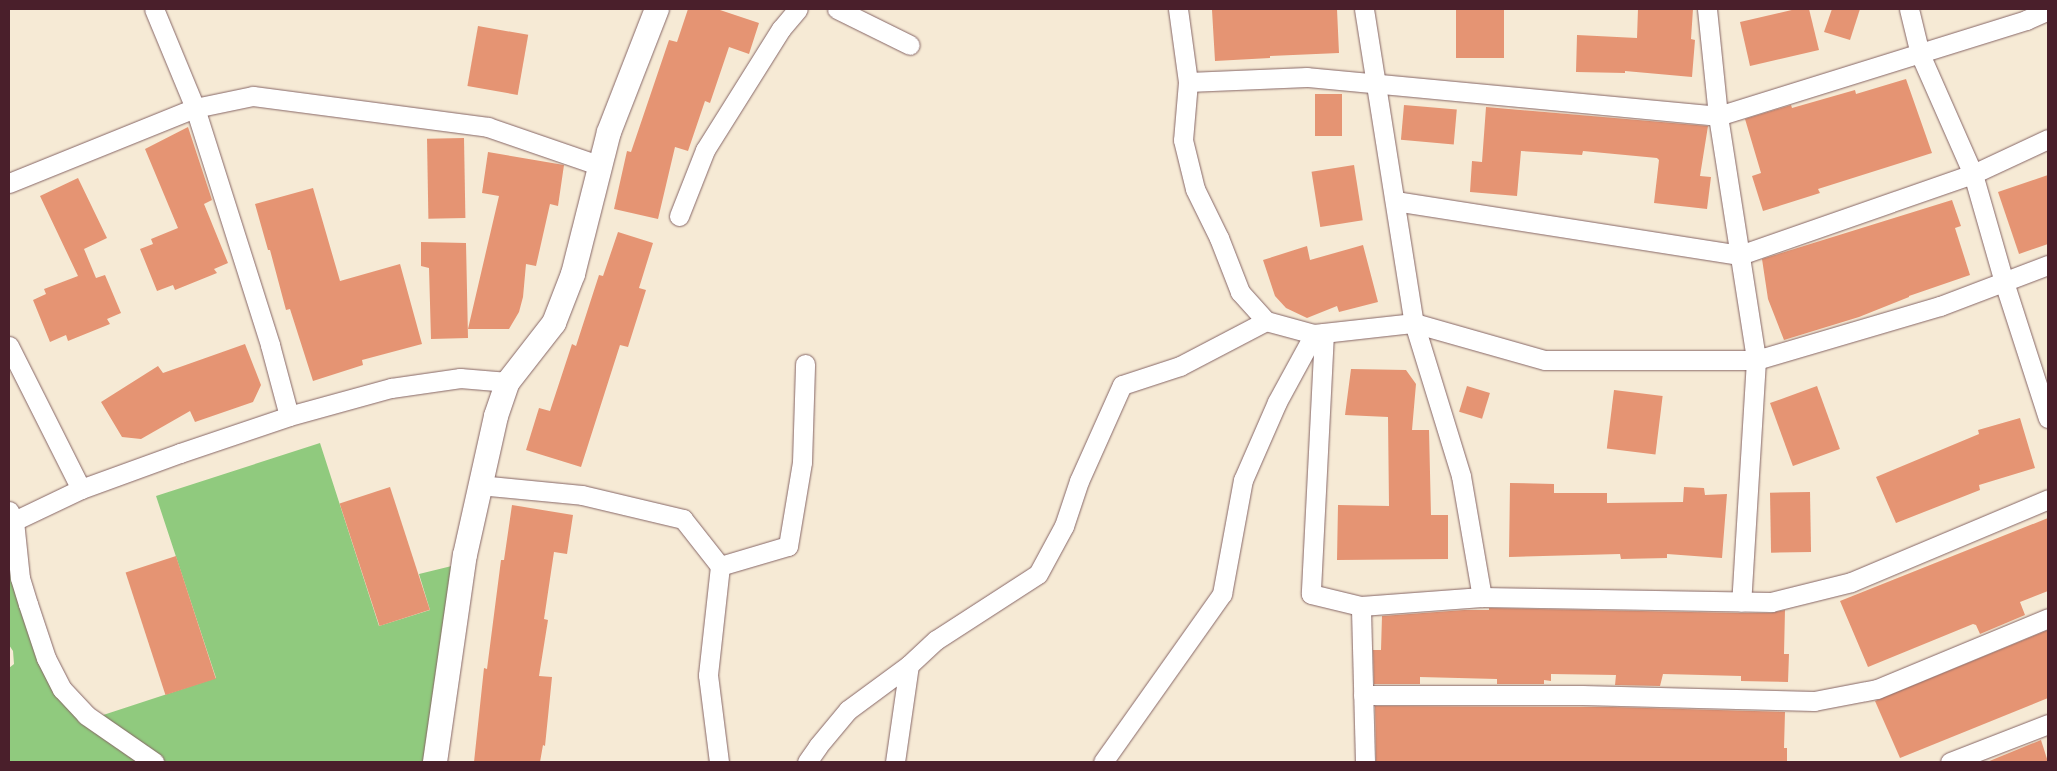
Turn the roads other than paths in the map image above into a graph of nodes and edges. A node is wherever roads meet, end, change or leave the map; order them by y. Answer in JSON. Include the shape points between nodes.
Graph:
{"nodes":[{"id":1,"x":154,"y":9,"type":"edge"},
{"id":2,"x":657,"y":9,"type":"edge"},
{"id":3,"x":836,"y":9,"type":"edge"},
{"id":4,"x":1178,"y":9,"type":"edge"},
{"id":5,"x":1364,"y":9,"type":"edge"},
{"id":6,"x":1707,"y":9,"type":"edge"},
{"id":7,"x":1909,"y":9,"type":"edge"},
{"id":8,"x":2048,"y":10,"type":"edge"},
{"id":9,"x":789,"y":11,"type":"edge"},
{"id":10,"x":910,"y":45,"type":"dead end"},
{"id":11,"x":1920,"y":54,"type":"junction"},
{"id":12,"x":1188,"y":82,"type":"junction"},
{"id":13,"x":1376,"y":84,"type":"junction"},
{"id":14,"x":195,"y":108,"type":"junction"},
{"id":15,"x":1718,"y":116,"type":"junction"},
{"id":16,"x":2048,"y":139,"type":"edge"},
{"id":17,"x":601,"y":166,"type":"junction"},
{"id":18,"x":1973,"y":174,"type":"junction"},
{"id":19,"x":9,"y":183,"type":"edge"},
{"id":20,"x":1395,"y":200,"type":"junction"},
{"id":21,"x":679,"y":216,"type":"dead end"},
{"id":22,"x":1740,"y":255,"type":"junction"},
{"id":23,"x":2048,"y":265,"type":"edge"},
{"id":24,"x":2004,"y":282,"type":"junction"},
{"id":25,"x":1266,"y":321,"type":"junction"},
{"id":26,"x":1414,"y":323,"type":"junction"},
{"id":27,"x":1319,"y":333,"type":"junction"},
{"id":28,"x":9,"y":346,"type":"edge"},
{"id":29,"x":1756,"y":360,"type":"junction"},
{"id":30,"x":805,"y":364,"type":"dead end"},
{"id":31,"x":508,"y":382,"type":"junction"},
{"id":32,"x":289,"y":416,"type":"junction"},
{"id":33,"x":2048,"y":418,"type":"edge"},
{"id":34,"x":479,"y":485,"type":"junction"},
{"id":35,"x":80,"y":489,"type":"junction"},
{"id":36,"x":2048,"y":499,"type":"edge"},
{"id":37,"x":11,"y":515,"type":"edge"},
{"id":38,"x":720,"y":566,"type":"junction"},
{"id":39,"x":1482,"y":598,"type":"junction"},
{"id":40,"x":1741,"y":602,"type":"junction"},
{"id":41,"x":1361,"y":606,"type":"junction"},
{"id":42,"x":2048,"y":618,"type":"edge"},
{"id":43,"x":909,"y":666,"type":"junction"},
{"id":44,"x":1363,"y":694,"type":"junction"},
{"id":45,"x":2048,"y":724,"type":"edge"},
{"id":46,"x":154,"y":762,"type":"edge"},
{"id":47,"x":435,"y":762,"type":"edge"},
{"id":48,"x":719,"y":762,"type":"edge"},
{"id":49,"x":807,"y":762,"type":"edge"},
{"id":50,"x":895,"y":762,"type":"edge"},
{"id":51,"x":1103,"y":762,"type":"edge"},
{"id":52,"x":1365,"y":762,"type":"edge"},
{"id":53,"x":1950,"y":762,"type":"edge"}],
"edges":[{"from":1,"to":14,"type":"street"},
{"from":2,"to":17,"type":"main road","via":[[609,132]]},
{"from":3,"to":10,"type":"street"},
{"from":4,"to":12,"type":"street"},
{"from":5,"to":13,"type":"street"},
{"from":6,"to":15,"type":"street"},
{"from":7,"to":11,"type":"street"},
{"from":8,"to":11,"type":"street"},
{"from":9,"to":21,"type":"street","via":[[705,150]]},
{"from":11,"to":15,"type":"street"},
{"from":11,"to":18,"type":"street"},
{"from":12,"to":13,"type":"street","via":[[1307,77]]},
{"from":12,"to":25,"type":"street","via":[[1183,140],[1195,189],[1240,292]]},
{"from":13,"to":15,"type":"street"},
{"from":13,"to":20,"type":"street"},
{"from":14,"to":17,"type":"street","via":[[253,96],[488,127]]},
{"from":14,"to":19,"type":"street"},
{"from":14,"to":32,"type":"street","via":[[270,345]]},
{"from":15,"to":22,"type":"street"},
{"from":16,"to":18,"type":"street"},
{"from":17,"to":31,"type":"main road","via":[[573,274],[554,323]]},
{"from":18,"to":22,"type":"street"},
{"from":18,"to":24,"type":"street"},
{"from":20,"to":22,"type":"street"},
{"from":20,"to":26,"type":"street"},
{"from":22,"to":29,"type":"street"},
{"from":23,"to":24,"type":"street"},
{"from":24,"to":29,"type":"street","via":[[1940,306]]},
{"from":24,"to":33,"type":"street"},
{"from":25,"to":27,"type":"street"},
{"from":25,"to":43,"type":"street","via":[[1180,366],[1122,385],[1079,481],[1064,526],[1038,574],[936,640]]},
{"from":26,"to":27,"type":"street"},
{"from":26,"to":29,"type":"street","via":[[1545,360]]},
{"from":26,"to":39,"type":"street","via":[[1461,476]]},
{"from":27,"to":41,"type":"street","via":[[1311,594]]},
{"from":27,"to":51,"type":"street","via":[[1277,402],[1243,480],[1222,594]]},
{"from":28,"to":35,"type":"street"},
{"from":29,"to":40,"type":"street"},
{"from":30,"to":38,"type":"street","via":[[802,462],[788,546]]},
{"from":31,"to":32,"type":"street","via":[[460,378],[392,388]]},
{"from":31,"to":34,"type":"main road"},
{"from":32,"to":35,"type":"street"},
{"from":34,"to":38,"type":"street","via":[[582,495],[683,519]]},
{"from":34,"to":47,"type":"main road","via":[[465,555]]},
{"from":35,"to":37,"type":"street"},
{"from":36,"to":40,"type":"street","via":[[1851,582],[1771,602]]},
{"from":37,"to":46,"type":"street","via":[[20,578],[46,658],[62,688],[86,715]]},
{"from":38,"to":48,"type":"street","via":[[708,675]]},
{"from":39,"to":40,"type":"street"},
{"from":39,"to":41,"type":"street"},
{"from":41,"to":44,"type":"street"},
{"from":42,"to":44,"type":"street","via":[[1877,689],[1814,701]]},
{"from":43,"to":49,"type":"street","via":[[848,710]]},
{"from":43,"to":50,"type":"street"},
{"from":44,"to":52,"type":"street"},
{"from":45,"to":53,"type":"street"}]}
